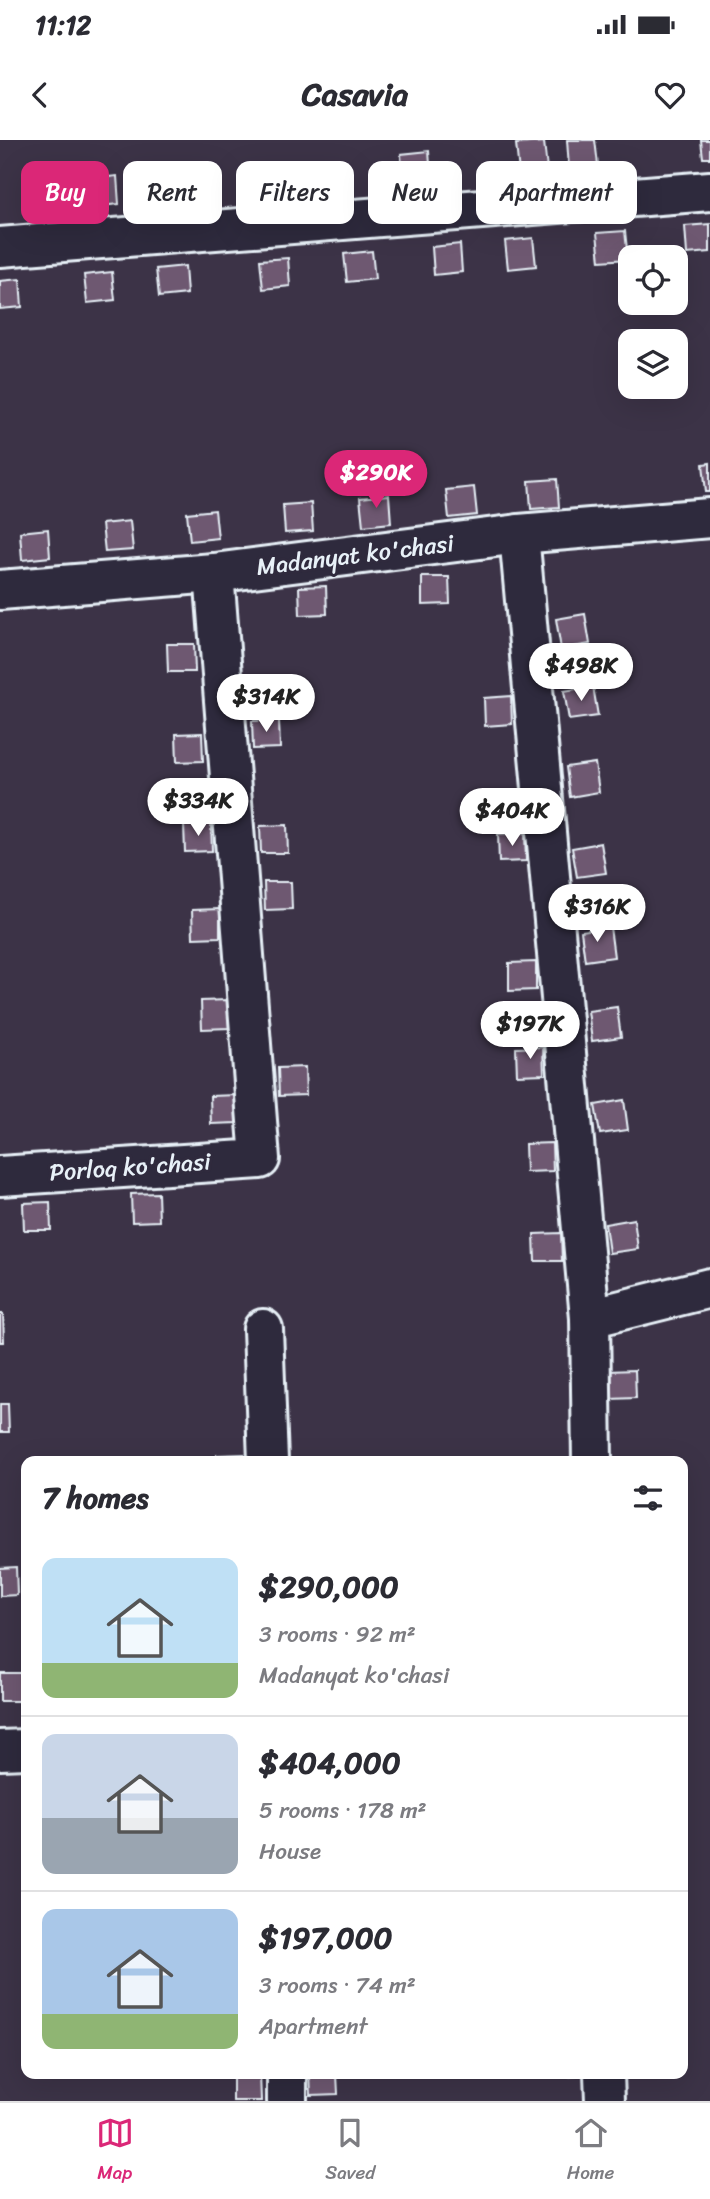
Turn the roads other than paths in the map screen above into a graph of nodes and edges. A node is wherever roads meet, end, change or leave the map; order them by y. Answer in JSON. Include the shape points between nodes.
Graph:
{"nodes":[{"id":1,"x":710,"y":191,"type":"edge"},
{"id":2,"x":0,"y":247,"type":"edge"},
{"id":3,"x":710,"y":518,"type":"edge"},
{"id":4,"x":519,"y":534,"type":"junction"},
{"id":5,"x":214,"y":573,"type":"junction"},
{"id":6,"x":0,"y":590,"type":"edge"},
{"id":7,"x":0,"y":1175,"type":"edge"},
{"id":8,"x":710,"y":1288,"type":"edge"},
{"id":9,"x":590,"y":1318,"type":"junction"},
{"id":10,"x":263,"y":1329,"type":"dead end"},
{"id":11,"x":268,"y":1456,"type":"edge"},
{"id":12,"x":592,"y":1456,"type":"edge"},
{"id":13,"x":21,"y":1749,"type":"edge"},
{"id":14,"x":0,"y":1750,"type":"edge"},
{"id":15,"x":286,"y":2079,"type":"edge"},
{"id":16,"x":604,"y":2079,"type":"edge"},
{"id":17,"x":287,"y":2101,"type":"edge"},
{"id":18,"x":605,"y":2101,"type":"edge"}],
"edges":[{"from":1,"to":2,"type":"street"},
{"from":3,"to":4,"type":"street","name":"Madanyat ko'chasi"},
{"from":4,"to":5,"type":"street","name":"Madanyat ko'chasi"},
{"from":4,"to":9,"type":"street"},
{"from":5,"to":6,"type":"street","name":"Madanyat ko'chasi"},
{"from":5,"to":7,"type":"street","name":"Porloq ko'chasi","via":[[260,1158]]},
{"from":8,"to":9,"type":"street"},
{"from":9,"to":12,"type":"street"},
{"from":10,"to":11,"type":"street"},
{"from":13,"to":14,"type":"street"},
{"from":15,"to":17,"type":"street"},
{"from":16,"to":18,"type":"street"}]}
